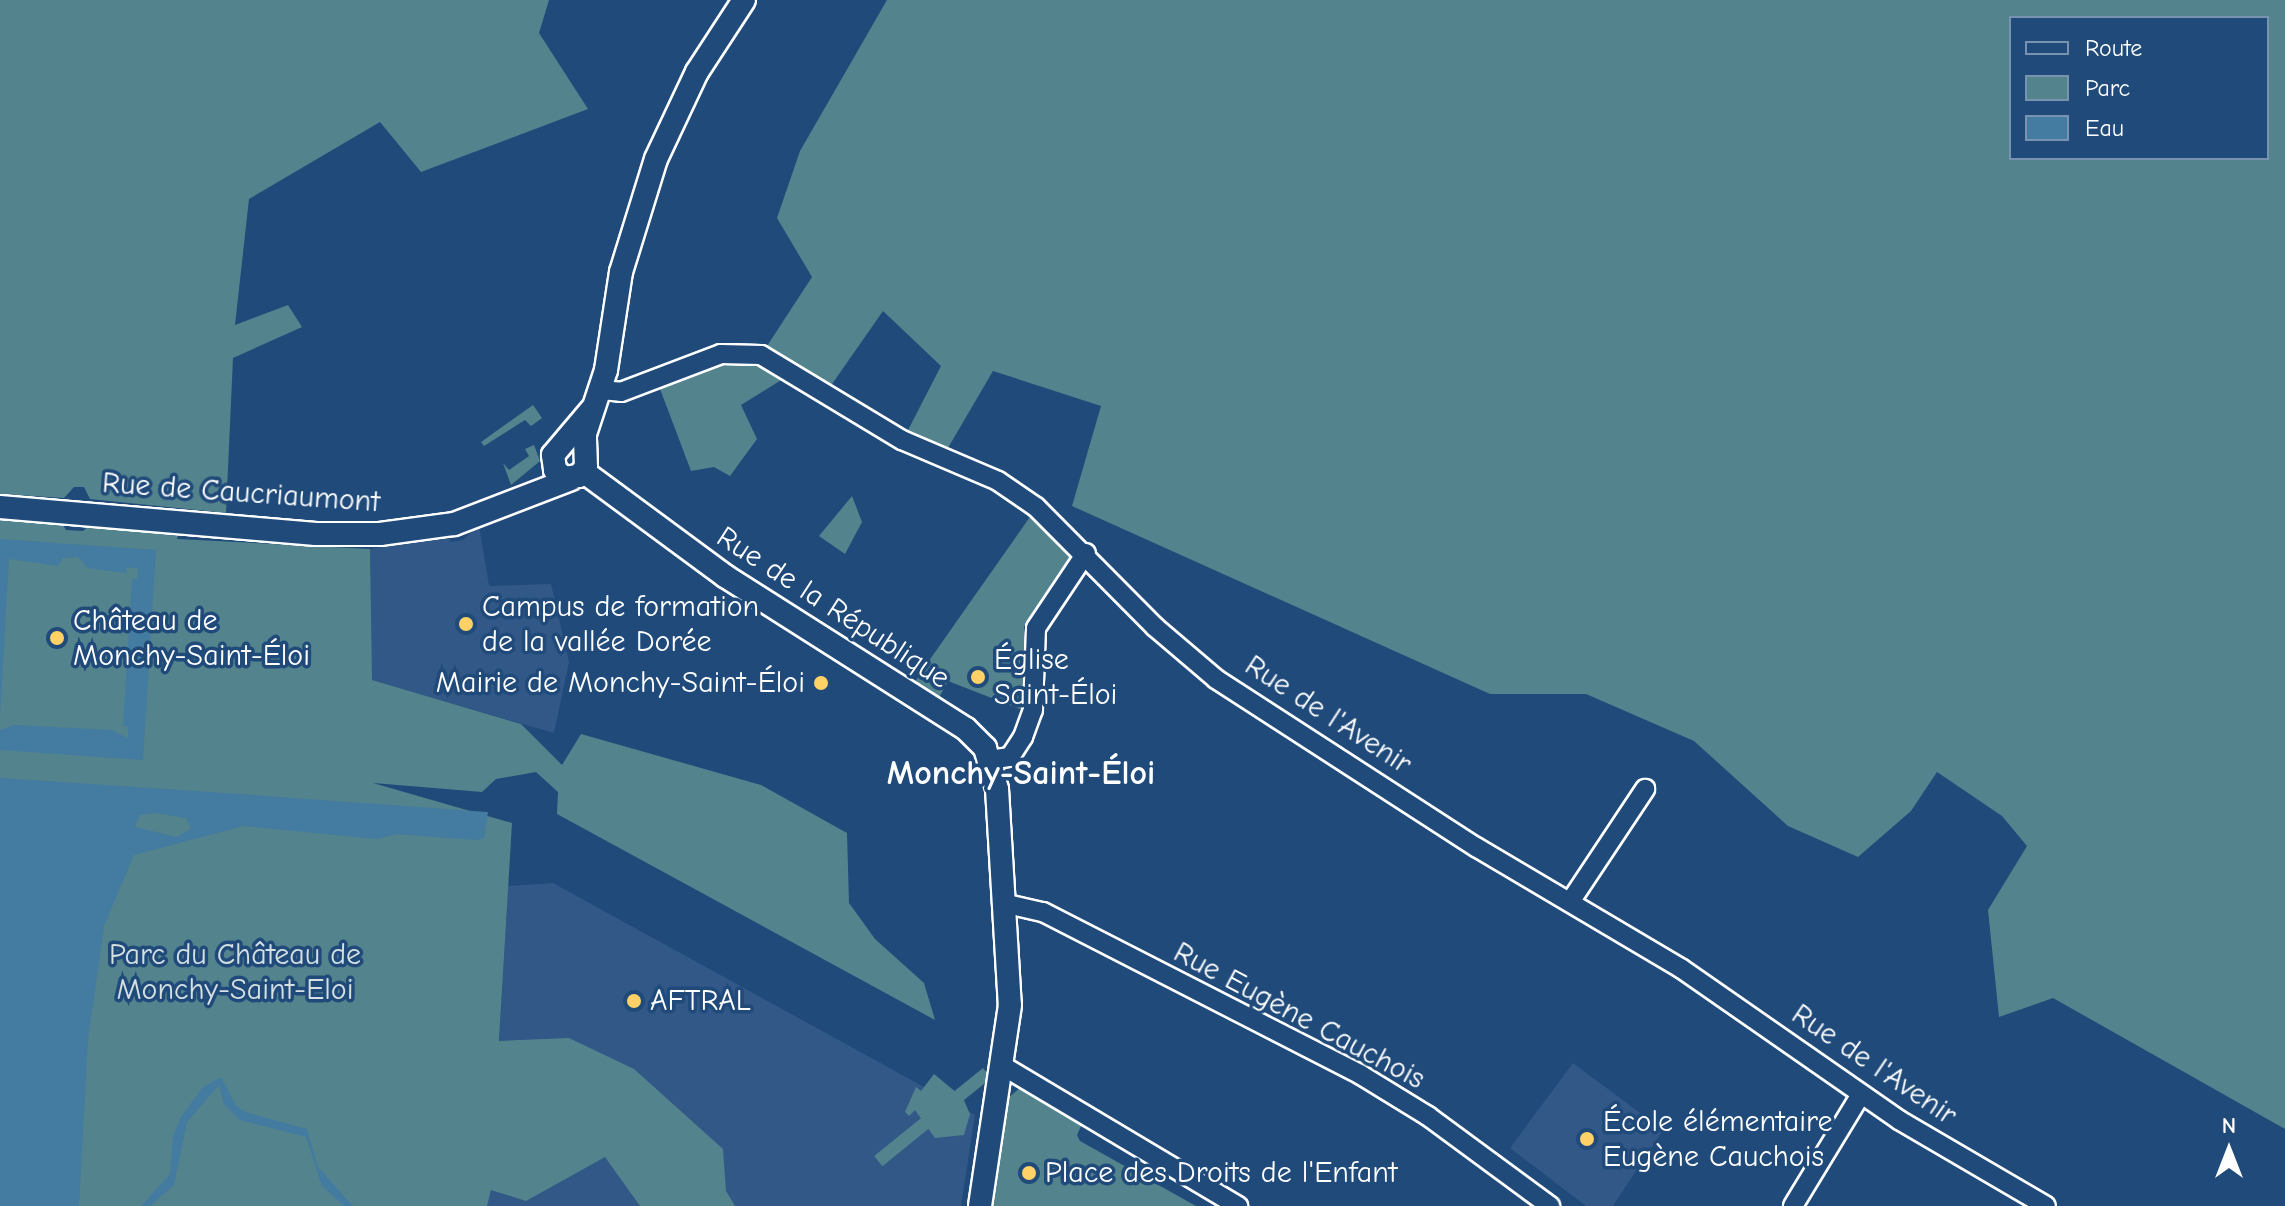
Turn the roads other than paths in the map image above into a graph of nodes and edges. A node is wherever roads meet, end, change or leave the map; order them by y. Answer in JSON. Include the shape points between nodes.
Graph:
{"nodes":[{"id":1,"x":744,"y":0,"type":"edge"},
{"id":2,"x":595,"y":400,"type":"junction"},
{"id":3,"x":557,"y":453,"type":"junction"},
{"id":4,"x":580,"y":468,"type":"junction"},
{"id":5,"x":0,"y":507,"type":"edge"},
{"id":6,"x":475,"y":517,"type":"junction"},
{"id":7,"x":1086,"y":553,"type":"junction"},
{"id":8,"x":1016,"y":751,"type":"junction"},
{"id":9,"x":990,"y":760,"type":"junction"},
{"id":10,"x":1645,"y":789,"type":"dead end"},
{"id":11,"x":997,"y":796,"type":"junction"},
{"id":12,"x":1570,"y":902,"type":"junction"},
{"id":13,"x":1007,"y":904,"type":"junction"},
{"id":14,"x":1003,"y":1066,"type":"junction"},
{"id":15,"x":1861,"y":1094,"type":"junction"},
{"id":16,"x":980,"y":1206,"type":"edge"},
{"id":17,"x":1238,"y":1206,"type":"edge"},
{"id":18,"x":1550,"y":1206,"type":"edge"},
{"id":19,"x":1793,"y":1206,"type":"edge"},
{"id":20,"x":2046,"y":1206,"type":"edge"}],
"edges":[{"from":1,"to":2,"type":"street","via":[[697,72],[656,159],[621,272]]},
{"from":2,"to":3,"type":"street"},
{"from":2,"to":4,"type":"street"},
{"from":2,"to":7,"type":"street","name":"Rue de l'Avenir","via":[[721,354],[767,357],[902,440],[1006,486]]},
{"from":3,"to":4,"type":"street","via":[[556,472]]},
{"from":3,"to":4,"type":"street","via":[[573,444]]},
{"from":3,"to":6,"type":"street"},
{"from":4,"to":6,"type":"street"},
{"from":4,"to":9,"type":"street","name":"Rue de la République","via":[[725,576],[966,729]]},
{"from":5,"to":6,"type":"street","name":"Rue de Caucriaumont","via":[[348,535],[422,530]]},
{"from":7,"to":8,"type":"street","via":[[1036,628],[1033,710]]},
{"from":7,"to":12,"type":"street","name":"Rue de l'Avenir","via":[[1155,627],[1216,679]]},
{"from":8,"to":9,"type":"street"},
{"from":8,"to":11,"type":"street"},
{"from":9,"to":11,"type":"street","name":"Rue de la République"},
{"from":10,"to":12,"type":"street"},
{"from":11,"to":13,"type":"street","name":"Rue de la République"},
{"from":12,"to":15,"type":"street","name":"Rue de l'Avenir","via":[[1695,978]]},
{"from":13,"to":14,"type":"street","name":"Rue de la République","via":[[1010,1016]]},
{"from":13,"to":18,"type":"street","name":"Rue Eugène Cauchois","via":[[1043,912],[1361,1075],[1428,1116]]},
{"from":14,"to":16,"type":"street","name":"Rue de la République"},
{"from":14,"to":17,"type":"street"},
{"from":15,"to":19,"type":"street"},
{"from":15,"to":20,"type":"street","name":"Rue de l'Avenir"}]}
